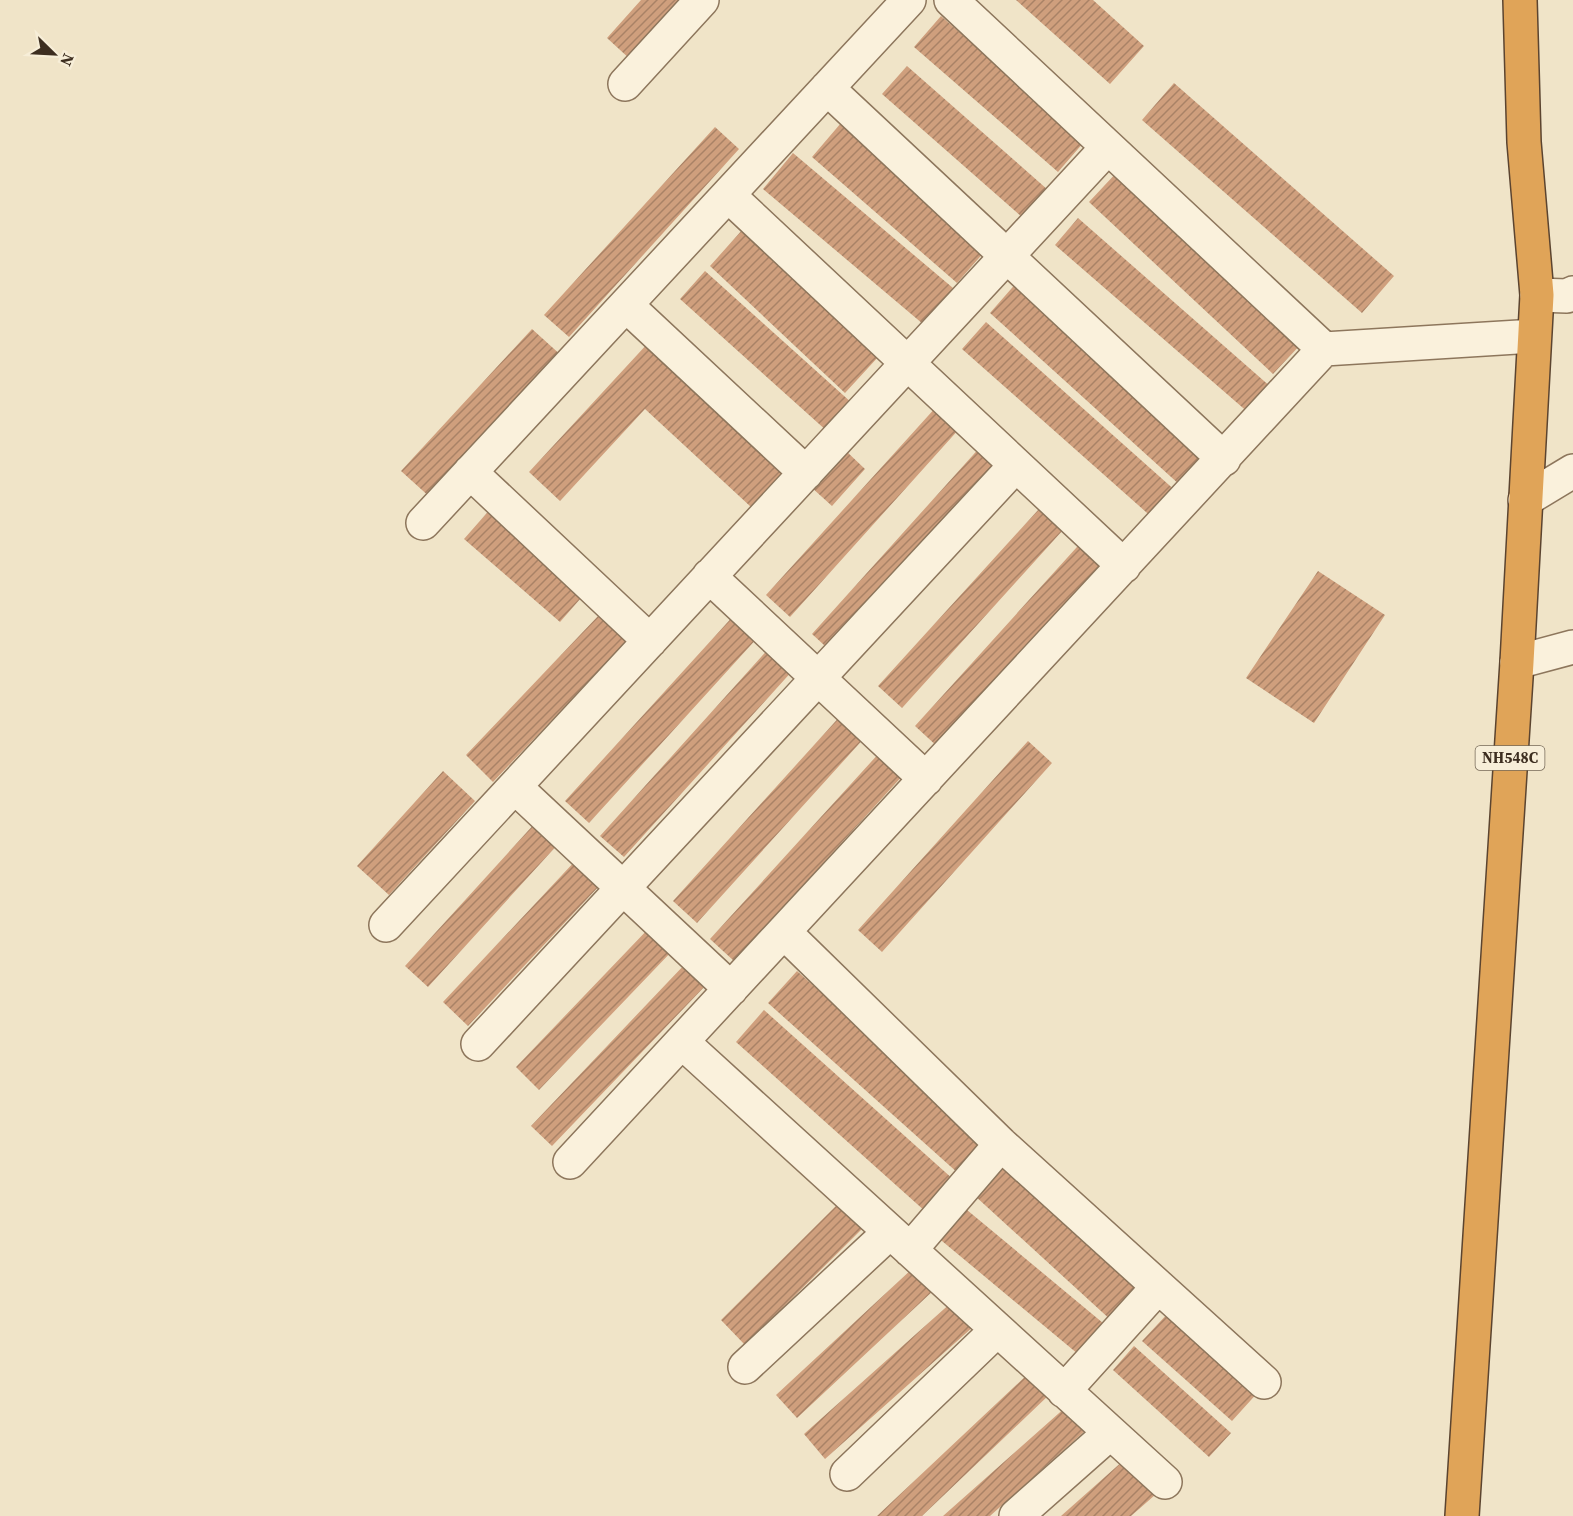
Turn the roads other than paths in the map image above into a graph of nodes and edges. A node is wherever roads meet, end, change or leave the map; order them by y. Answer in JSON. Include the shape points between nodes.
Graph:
{"nodes":[{"id":1,"x":702,"y":0,"type":"edge"},
{"id":2,"x":909,"y":0,"type":"edge"},
{"id":3,"x":951,"y":0,"type":"edge"},
{"id":4,"x":1520,"y":0,"type":"edge"},
{"id":5,"x":625,"y":84,"type":"dead end"},
{"id":6,"x":827,"y":88,"type":"junction"},
{"id":7,"x":1108,"y":147,"type":"junction"},
{"id":8,"x":728,"y":195,"type":"junction"},
{"id":9,"x":1007,"y":256,"type":"junction"},
{"id":10,"x":1573,"y":293,"type":"edge"},
{"id":11,"x":1537,"y":295,"type":"junction"},
{"id":12,"x":626,"y":304,"type":"junction"},
{"id":13,"x":1534,"y":336,"type":"junction"},
{"id":14,"x":1324,"y":349,"type":"junction"},
{"id":15,"x":908,"y":363,"type":"junction"},
{"id":16,"x":1224,"y":459,"type":"junction"},
{"id":17,"x":1016,"y":465,"type":"junction"},
{"id":18,"x":1573,"y":471,"type":"edge"},
{"id":19,"x":470,"y":472,"type":"junction"},
{"id":20,"x":806,"y":473,"type":"junction"},
{"id":21,"x":1525,"y":500,"type":"junction"},
{"id":22,"x":423,"y":523,"type":"dead end"},
{"id":23,"x":1124,"y":566,"type":"junction"},
{"id":24,"x":709,"y":576,"type":"junction"},
{"id":25,"x":650,"y":641,"type":"junction"},
{"id":26,"x":1573,"y":647,"type":"edge"},
{"id":27,"x":1516,"y":662,"type":"junction"},
{"id":28,"x":818,"y":678,"type":"junction"},
{"id":29,"x":926,"y":779,"type":"junction"},
{"id":30,"x":515,"y":787,"type":"junction"},
{"id":31,"x":623,"y":888,"type":"junction"},
{"id":32,"x":386,"y":925,"type":"dead end"},
{"id":33,"x":784,"y":932,"type":"junction"},
{"id":34,"x":731,"y":989,"type":"junction"},
{"id":35,"x":681,"y":1042,"type":"junction"},
{"id":36,"x":478,"y":1044,"type":"dead end"},
{"id":37,"x":1001,"y":1144,"type":"junction"},
{"id":38,"x":570,"y":1162,"type":"dead end"},
{"id":39,"x":900,"y":1241,"type":"junction"},
{"id":40,"x":1158,"y":1287,"type":"junction"},
{"id":41,"x":997,"y":1330,"type":"junction"},
{"id":42,"x":745,"y":1368,"type":"dead end"},
{"id":43,"x":1264,"y":1382,"type":"dead end"},
{"id":44,"x":1064,"y":1391,"type":"junction"},
{"id":45,"x":1110,"y":1433,"type":"junction"},
{"id":46,"x":847,"y":1474,"type":"dead end"},
{"id":47,"x":1165,"y":1482,"type":"dead end"},
{"id":48,"x":1016,"y":1516,"type":"edge"},
{"id":49,"x":1462,"y":1516,"type":"edge"}],
"edges":[{"from":1,"to":5,"type":"street"},
{"from":2,"to":6,"type":"street"},
{"from":3,"to":7,"type":"street"},
{"from":4,"to":11,"type":"highway","number":"NH548C","via":[[1524,142]]},
{"from":6,"to":8,"type":"street"},
{"from":6,"to":9,"type":"street"},
{"from":7,"to":9,"type":"street"},
{"from":7,"to":14,"type":"street"},
{"from":8,"to":12,"type":"street"},
{"from":8,"to":15,"type":"street"},
{"from":9,"to":15,"type":"street"},
{"from":9,"to":16,"type":"street"},
{"from":10,"to":11,"type":"street"},
{"from":11,"to":13,"type":"highway","number":"NH548C"},
{"from":12,"to":19,"type":"street"},
{"from":12,"to":20,"type":"street"},
{"from":13,"to":14,"type":"street"},
{"from":13,"to":21,"type":"highway","number":"NH548C"},
{"from":14,"to":16,"type":"street"},
{"from":15,"to":17,"type":"street"},
{"from":15,"to":20,"type":"street"},
{"from":16,"to":23,"type":"street"},
{"from":17,"to":23,"type":"street"},
{"from":17,"to":28,"type":"street"},
{"from":18,"to":21,"type":"street"},
{"from":19,"to":22,"type":"street"},
{"from":19,"to":25,"type":"street"},
{"from":20,"to":24,"type":"street"},
{"from":21,"to":27,"type":"highway","number":"NH548C"},
{"from":23,"to":29,"type":"street"},
{"from":24,"to":25,"type":"street"},
{"from":24,"to":28,"type":"street"},
{"from":25,"to":30,"type":"street"},
{"from":26,"to":27,"type":"street"},
{"from":27,"to":49,"type":"highway","number":"NH548C"},
{"from":28,"to":29,"type":"street"},
{"from":28,"to":31,"type":"street"},
{"from":29,"to":33,"type":"street"},
{"from":30,"to":31,"type":"street"},
{"from":30,"to":32,"type":"street"},
{"from":31,"to":34,"type":"street"},
{"from":31,"to":36,"type":"street"},
{"from":33,"to":34,"type":"street"},
{"from":33,"to":37,"type":"street"},
{"from":34,"to":35,"type":"street"},
{"from":35,"to":38,"type":"street"},
{"from":35,"to":39,"type":"street"},
{"from":37,"to":39,"type":"street"},
{"from":37,"to":40,"type":"street"},
{"from":39,"to":41,"type":"street"},
{"from":39,"to":42,"type":"street"},
{"from":40,"to":43,"type":"street"},
{"from":40,"to":44,"type":"street"},
{"from":41,"to":44,"type":"street"},
{"from":41,"to":46,"type":"street"},
{"from":44,"to":45,"type":"street"},
{"from":45,"to":47,"type":"street"},
{"from":45,"to":48,"type":"street"}]}
